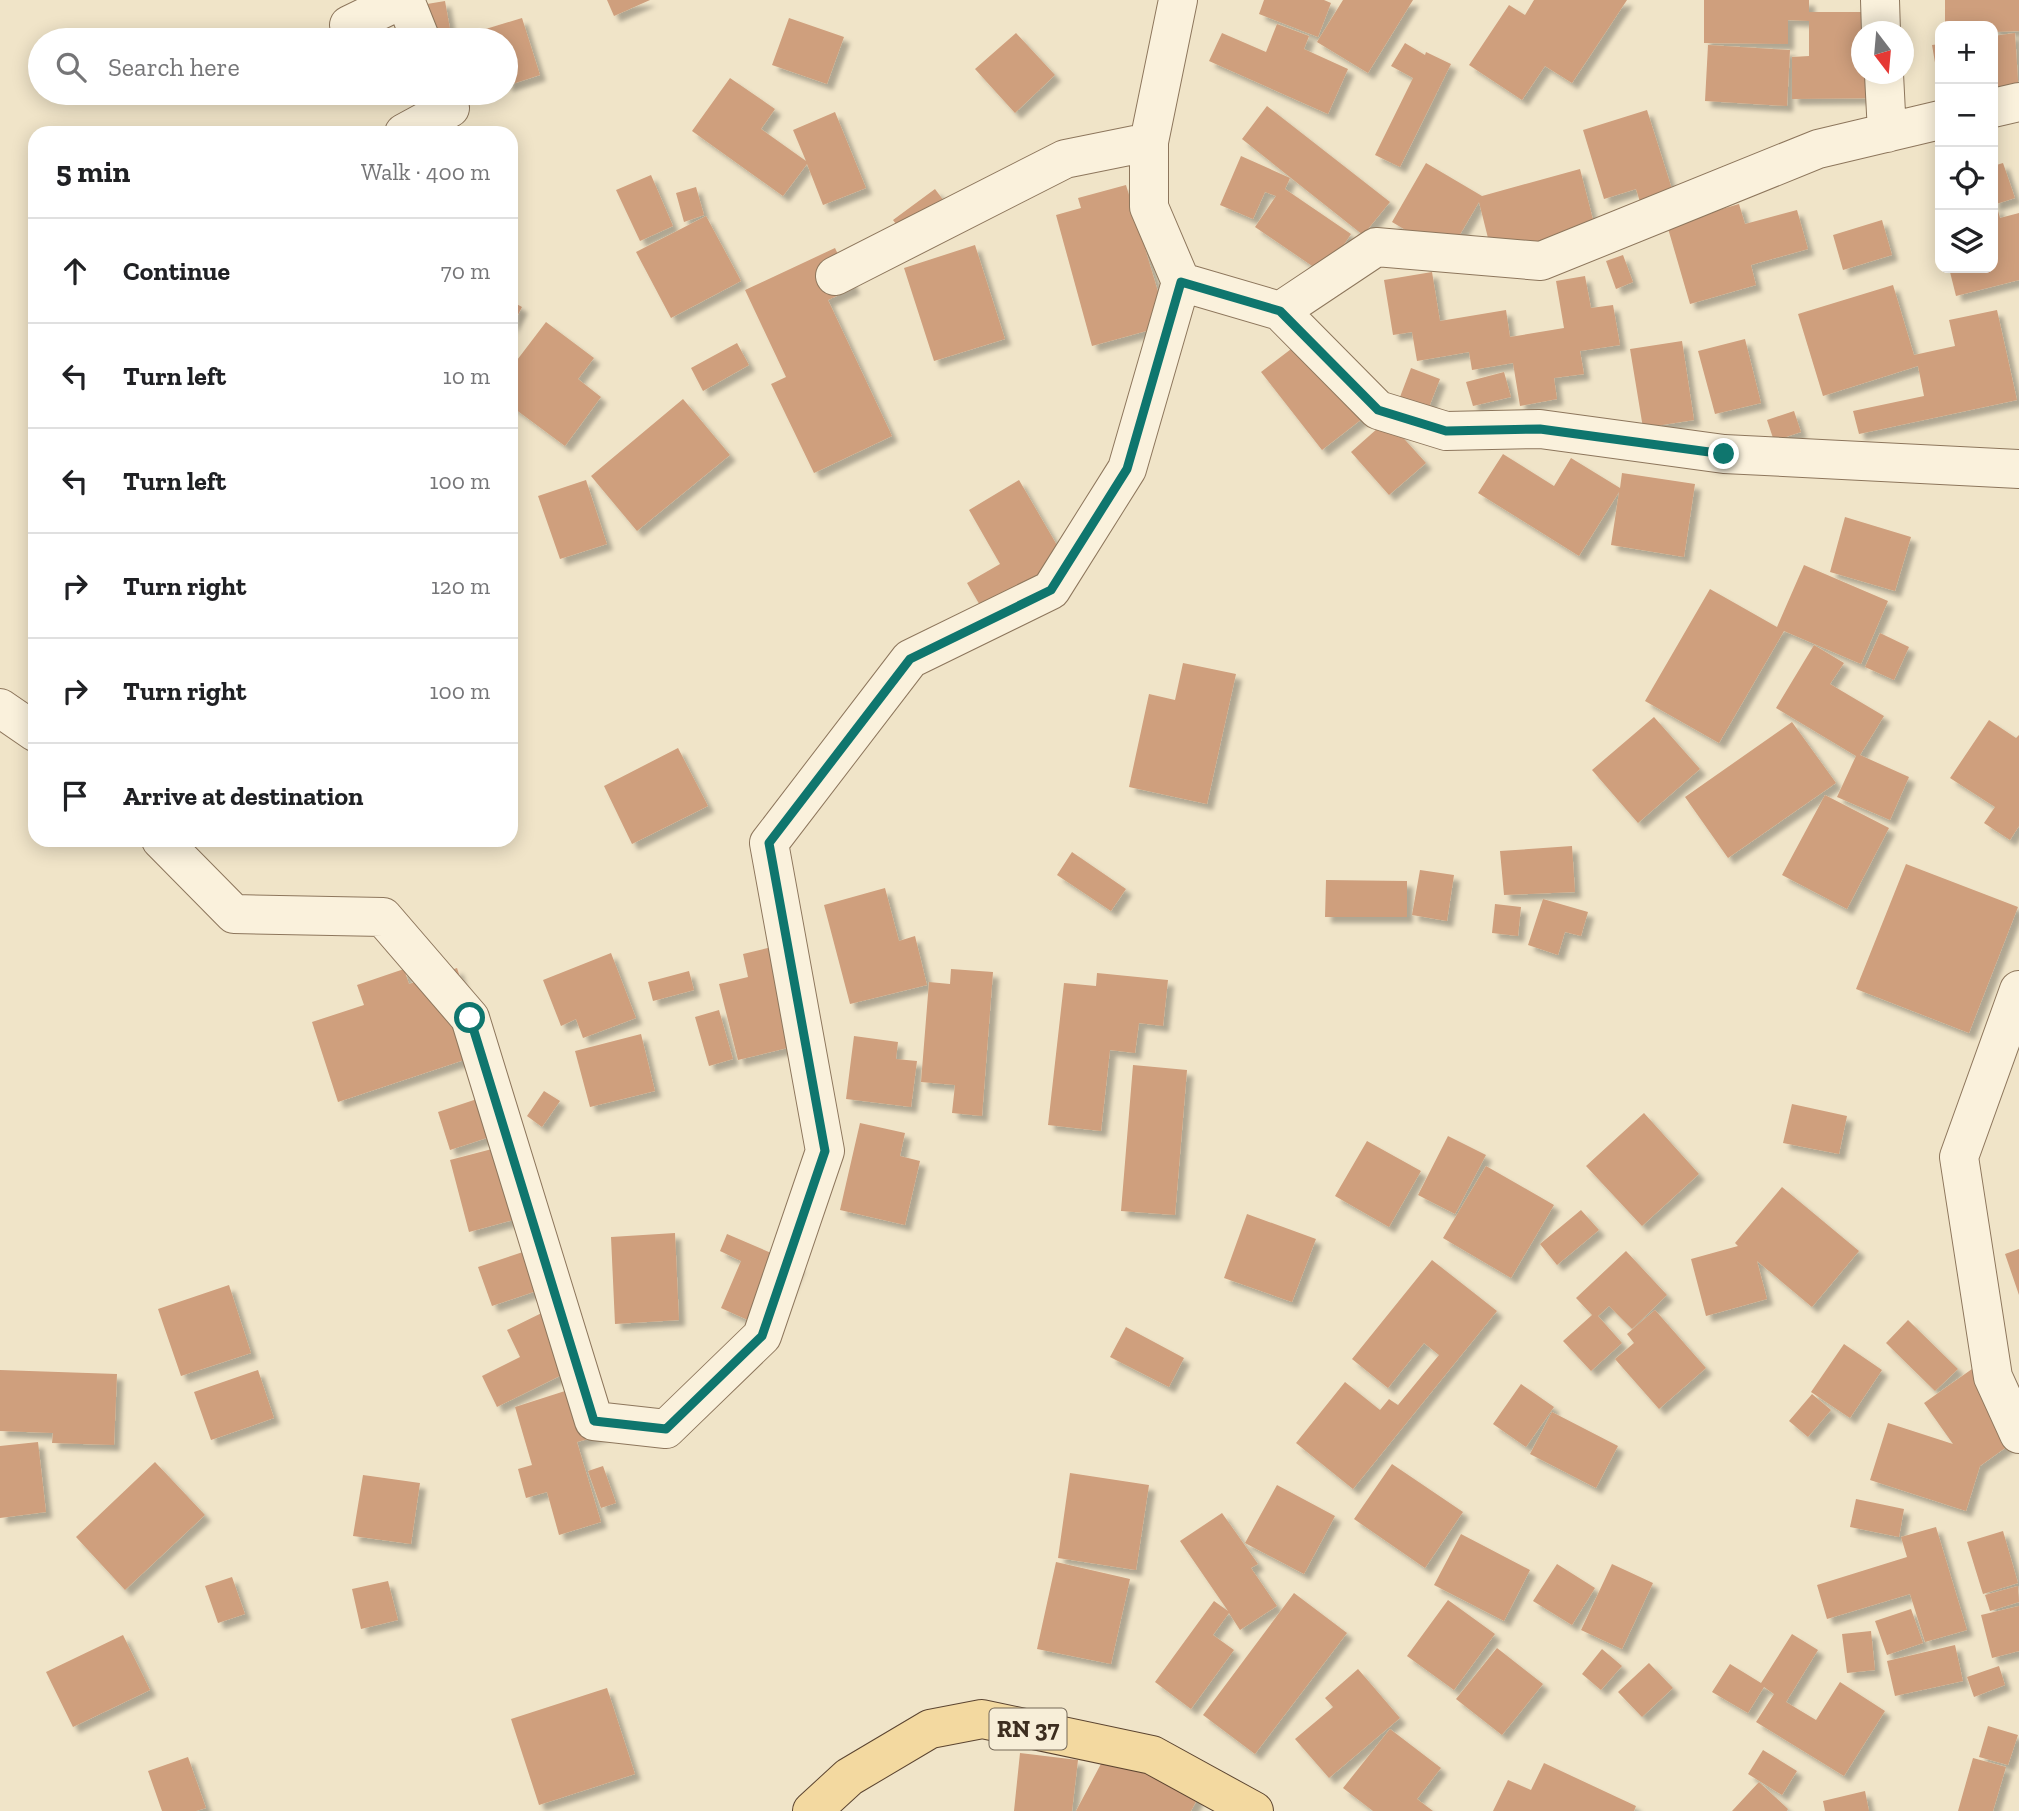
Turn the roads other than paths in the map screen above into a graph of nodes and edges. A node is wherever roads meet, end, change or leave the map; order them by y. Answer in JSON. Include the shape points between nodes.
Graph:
{"nodes":[{"id":1,"x":403,"y":0,"type":"edge"},
{"id":2,"x":1178,"y":0,"type":"edge"},
{"id":3,"x":1880,"y":0,"type":"edge"},
{"id":4,"x":1881,"y":21,"type":"edge"},
{"id":5,"x":349,"y":25,"type":"dead end"},
{"id":6,"x":416,"y":28,"type":"edge"},
{"id":7,"x":1885,"y":84,"type":"edge"},
{"id":8,"x":2019,"y":102,"type":"edge"},
{"id":9,"x":449,"y":105,"type":"edge"},
{"id":10,"x":1998,"y":107,"type":"edge"},
{"id":11,"x":1935,"y":121,"type":"edge"},
{"id":12,"x":417,"y":126,"type":"edge"},
{"id":13,"x":1887,"y":133,"type":"junction"},
{"id":14,"x":1149,"y":142,"type":"junction"},
{"id":15,"x":835,"y":276,"type":"dead end"},
{"id":16,"x":1181,"y":282,"type":"junction"},
{"id":17,"x":1280,"y":311,"type":"junction"},
{"id":18,"x":2019,"y":469,"type":"edge"},
{"id":19,"x":0,"y":708,"type":"edge"},
{"id":20,"x":28,"y":727,"type":"edge"},
{"id":21,"x":168,"y":847,"type":"edge"},
{"id":22,"x":2019,"y":989,"type":"edge"},
{"id":23,"x":2019,"y":1434,"type":"edge"},
{"id":24,"x":812,"y":1811,"type":"edge"},
{"id":25,"x":1254,"y":1811,"type":"edge"}],
"edges":[{"from":1,"to":5,"type":"street"},
{"from":1,"to":6,"type":"street"},
{"from":2,"to":14,"type":"street"},
{"from":3,"to":4,"type":"street"},
{"from":7,"to":13,"type":"street"},
{"from":8,"to":10,"type":"street"},
{"from":9,"to":12,"type":"street"},
{"from":11,"to":13,"type":"street"},
{"from":13,"to":17,"type":"street","via":[[1818,149],[1541,261],[1376,247]]},
{"from":14,"to":15,"type":"street","via":[[1065,159]]},
{"from":14,"to":16,"type":"street","via":[[1149,207]]},
{"from":16,"to":17,"type":"street"},
{"from":16,"to":21,"type":"street","via":[[1127,469],[1051,590],[910,659],[769,843],[825,1151],[762,1336],[666,1429],[594,1421],[470,1018],[383,916],[234,914]]},
{"from":17,"to":18,"type":"street","via":[[1378,410],[1446,431],[1540,429],[1724,454]]},
{"from":19,"to":20,"type":"street"},
{"from":22,"to":23,"type":"street","via":[[1959,1157],[1993,1377]]},
{"from":24,"to":25,"type":"main road","number":"RN 37","via":[[849,1777],[930,1730],[982,1719],[1152,1755]]}]}
